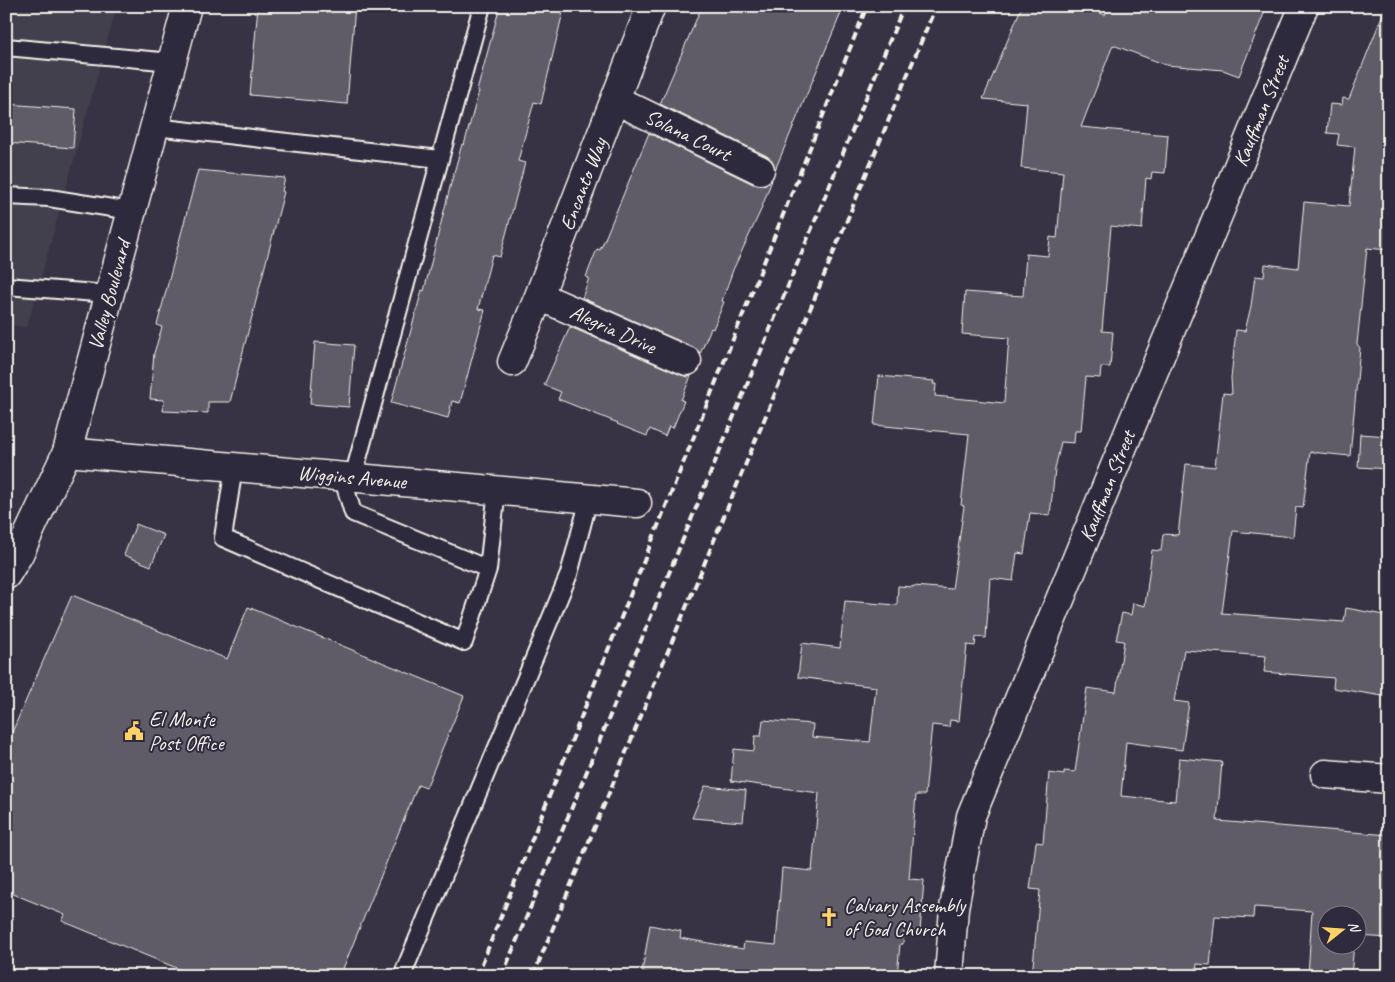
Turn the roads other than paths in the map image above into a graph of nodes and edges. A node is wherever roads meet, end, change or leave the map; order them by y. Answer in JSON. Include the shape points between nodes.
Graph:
{"nodes":[{"id":1,"x":188,"y":6,"type":"edge"},
{"id":2,"x":482,"y":6,"type":"edge"},
{"id":3,"x":651,"y":6,"type":"edge"},
{"id":4,"x":1304,"y":6,"type":"edge"},
{"id":5,"x":6,"y":47,"type":"edge"},
{"id":6,"x":172,"y":62,"type":"junction"},
{"id":7,"x":616,"y":100,"type":"junction"},
{"id":8,"x":154,"y":126,"type":"junction"},
{"id":9,"x":440,"y":159,"type":"junction"},
{"id":10,"x":760,"y":170,"type":"dead end"},
{"id":11,"x":6,"y":196,"type":"edge"},
{"id":12,"x":131,"y":211,"type":"junction"},
{"id":13,"x":6,"y":286,"type":"edge"},
{"id":14,"x":109,"y":294,"type":"junction"},
{"id":15,"x":540,"y":296,"type":"junction"},
{"id":16,"x":687,"y":361,"type":"dead end"},
{"id":17,"x":512,"y":362,"type":"dead end"},
{"id":18,"x":67,"y":452,"type":"junction"},
{"id":19,"x":234,"y":467,"type":"junction"},
{"id":20,"x":347,"y":477,"type":"junction"},
{"id":21,"x":497,"y":490,"type":"junction"},
{"id":22,"x":589,"y":499,"type":"junction"},
{"id":23,"x":637,"y":503,"type":"dead end"},
{"id":24,"x":488,"y":569,"type":"junction"},
{"id":25,"x":6,"y":575,"type":"edge"},
{"id":26,"x":1325,"y":774,"type":"dead end"},
{"id":27,"x":1389,"y":779,"type":"edge"},
{"id":28,"x":402,"y":976,"type":"edge"},
{"id":29,"x":949,"y":976,"type":"edge"}],
"edges":[{"from":1,"to":6,"type":"street","name":"Valley Boulevard"},
{"from":2,"to":9,"type":"lane"},
{"from":3,"to":7,"type":"street","name":"Encanto Way"},
{"from":4,"to":29,"type":"street","name":"Kauffman Street","via":[[971,816],[954,908]]},
{"from":5,"to":6,"type":"lane"},
{"from":6,"to":8,"type":"street","name":"Valley Boulevard"},
{"from":7,"to":10,"type":"street","name":"Solana Court"},
{"from":7,"to":15,"type":"street","name":"Encanto Way"},
{"from":8,"to":9,"type":"lane"},
{"from":8,"to":12,"type":"street","name":"Valley Boulevard"},
{"from":9,"to":20,"type":"lane"},
{"from":11,"to":12,"type":"lane","via":[[50,198]]},
{"from":12,"to":14,"type":"street","name":"Valley Boulevard"},
{"from":13,"to":14,"type":"lane"},
{"from":14,"to":18,"type":"street","name":"Valley Boulevard"},
{"from":15,"to":16,"type":"street","name":"Alegria Drive"},
{"from":15,"to":17,"type":"street","name":"Encanto Way"},
{"from":18,"to":19,"type":"street","name":"Wiggins Avenue"},
{"from":18,"to":25,"type":"street","name":"Valley Boulevard","via":[[20,554]]},
{"from":19,"to":20,"type":"street","name":"Wiggins Avenue"},
{"from":19,"to":24,"type":"lane","via":[[223,538],[464,642]]},
{"from":20,"to":21,"type":"street","name":"Wiggins Avenue"},
{"from":20,"to":24,"type":"lane","via":[[353,513]]},
{"from":21,"to":22,"type":"street","name":"Wiggins Avenue"},
{"from":21,"to":24,"type":"lane"},
{"from":22,"to":23,"type":"street","name":"Wiggins Avenue"},
{"from":22,"to":28,"type":"lane","via":[[565,584]]},
{"from":26,"to":27,"type":"street"}]}
